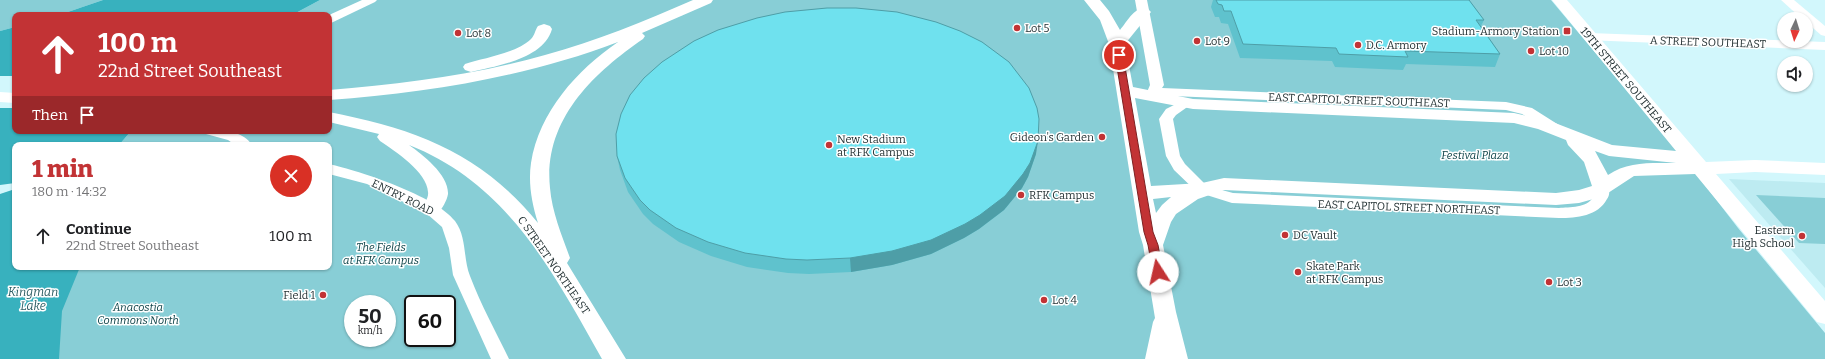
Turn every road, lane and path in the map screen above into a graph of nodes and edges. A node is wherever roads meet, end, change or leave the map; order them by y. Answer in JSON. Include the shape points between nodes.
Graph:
{"nodes":[{"id":1,"x":371,"y":0,"type":"edge"},
{"id":2,"x":706,"y":0,"type":"edge"},
{"id":3,"x":1091,"y":0,"type":"edge"},
{"id":4,"x":1559,"y":0,"type":"edge"},
{"id":5,"x":1787,"y":0,"type":"edge"},
{"id":6,"x":1142,"y":6,"type":"edge"},
{"id":7,"x":678,"y":13,"type":"junction"},
{"id":8,"x":332,"y":19,"type":"edge"},
{"id":9,"x":544,"y":29,"type":"dead end"},
{"id":10,"x":1825,"y":32,"type":"edge"},
{"id":11,"x":1590,"y":37,"type":"junction"},
{"id":12,"x":1117,"y":44,"type":"junction"},
{"id":13,"x":1825,"y":46,"type":"edge"},
{"id":14,"x":1122,"y":66,"type":"junction"},
{"id":15,"x":0,"y":84,"type":"edge"},
{"id":16,"x":12,"y":85,"type":"edge"},
{"id":17,"x":1126,"y":91,"type":"junction"},
{"id":18,"x":332,"y":95,"type":"edge"},
{"id":19,"x":332,"y":95,"type":"edge"},
{"id":20,"x":1159,"y":96,"type":"junction"},
{"id":21,"x":0,"y":97,"type":"edge"},
{"id":22,"x":12,"y":98,"type":"edge"},
{"id":23,"x":1310,"y":98,"type":"junction"},
{"id":24,"x":1186,"y":103,"type":"junction"},
{"id":25,"x":1293,"y":108,"type":"junction"},
{"id":26,"x":1658,"y":117,"type":"junction"},
{"id":27,"x":332,"y":118,"type":"edge"},
{"id":28,"x":348,"y":120,"type":"junction"},
{"id":29,"x":1558,"y":131,"type":"junction"},
{"id":30,"x":222,"y":134,"type":"edge"},
{"id":31,"x":240,"y":142,"type":"edge"},
{"id":32,"x":1638,"y":154,"type":"junction"},
{"id":33,"x":1697,"y":163,"type":"junction"},
{"id":34,"x":1825,"y":169,"type":"edge"},
{"id":35,"x":332,"y":170,"type":"edge"},
{"id":36,"x":1602,"y":188,"type":"junction"},
{"id":37,"x":1202,"y":190,"type":"junction"},
{"id":38,"x":1143,"y":193,"type":"junction"},
{"id":39,"x":1480,"y":196,"type":"junction"},
{"id":40,"x":431,"y":209,"type":"junction"},
{"id":41,"x":1459,"y":209,"type":"junction"},
{"id":42,"x":1153,"y":245,"type":"junction"},
{"id":43,"x":570,"y":286,"type":"junction"},
{"id":44,"x":1165,"y":312,"type":"junction"},
{"id":45,"x":1825,"y":316,"type":"edge"},
{"id":46,"x":500,"y":359,"type":"edge"},
{"id":47,"x":614,"y":359,"type":"edge"},
{"id":48,"x":1157,"y":359,"type":"edge"},
{"id":49,"x":1176,"y":359,"type":"edge"}],
"edges":[{"from":1,"to":8,"type":"street"},
{"from":2,"to":7,"type":"main road"},
{"from":3,"to":12,"type":"main road","via":[[1103,12]]},
{"from":4,"to":11,"type":"main road","name":"19TH STREET SOUTHEAST"},
{"from":5,"to":10,"type":"street"},
{"from":6,"to":12,"type":"main road"},
{"from":6,"to":20,"type":"street"},
{"from":7,"to":18,"type":"main road","via":[[585,48],[499,72],[403,89]]},
{"from":7,"to":43,"type":"main road","via":[[632,39],[592,70],[569,96],[549,130],[542,150],[540,187],[544,215]]},
{"from":9,"to":19,"type":"main road","via":[[535,45],[523,51],[468,68],[412,81]]},
{"from":11,"to":13,"type":"street","name":"A STREET SOUTHEAST"},
{"from":11,"to":26,"type":"main road","name":"19TH STREET SOUTHEAST"},
{"from":12,"to":14,"type":"main road"},
{"from":14,"to":17,"type":"main road"},
{"from":14,"to":20,"type":"main road","name":"EAST CAPITOL STREET SOUTHEAST"},
{"from":15,"to":16,"type":"main road"},
{"from":17,"to":20,"type":"main road"},
{"from":17,"to":38,"type":"main road"},
{"from":20,"to":23,"type":"street","name":"EAST CAPITOL STREET SOUTHEAST"},
{"from":20,"to":24,"type":"main road","name":"EAST CAPITOL STREET SOUTHEAST"},
{"from":21,"to":22,"type":"main road"},
{"from":23,"to":25,"type":"main road"},
{"from":23,"to":29,"type":"street","name":"EAST CAPITOL STREET SOUTHEAST","via":[[1506,106],[1534,114]]},
{"from":24,"to":25,"type":"main road","name":"EAST CAPITOL STREET SOUTHEAST"},
{"from":24,"to":37,"type":"street","via":[[1174,110],[1166,122],[1177,164]]},
{"from":25,"to":29,"type":"main road","name":"EAST CAPITOL STREET SOUTHEAST","via":[[1505,117],[1534,122]]},
{"from":26,"to":32,"type":"main road","via":[[1659,141]]},
{"from":26,"to":33,"type":"main road","name":"19TH STREET SOUTHEAST"},
{"from":27,"to":28,"type":"main road","name":"C STREET NORTHEAST"},
{"from":28,"to":40,"type":"main road","via":[[382,134],[422,165],[437,184],[438,193]]},
{"from":28,"to":43,"type":"main road","name":"C STREET NORTHEAST","via":[[382,128],[416,141],[448,156],[479,176],[505,198],[531,229]]},
{"from":29,"to":32,"type":"main road","name":"EAST CAPITOL STREET SOUTHEAST","via":[[1600,147]]},
{"from":29,"to":36,"type":"main road","via":[[1576,142],[1593,159],[1600,174]]},
{"from":30,"to":31,"type":"street"},
{"from":32,"to":33,"type":"main road","name":"EAST CAPITOL STREET SOUTHEAST"},
{"from":33,"to":34,"type":"main road","name":"EAST CAPITOL STREET NORTHEAST","via":[[1728,168],[1756,166]]},
{"from":33,"to":36,"type":"main road","name":"EAST CAPITOL STREET NORTHEAST","via":[[1627,172]]},
{"from":33,"to":45,"type":"main road","name":"19TH STREET SOUTHEAST"},
{"from":35,"to":40,"type":"street","name":"ENTRY ROAD","via":[[372,182]]},
{"from":36,"to":39,"type":"main road","name":"EAST CAPITOL STREET NORTHEAST","via":[[1584,196],[1566,198]]},
{"from":36,"to":41,"type":"street","name":"EAST CAPITOL STREET NORTHEAST","via":[[1602,197],[1597,205],[1572,212]]},
{"from":37,"to":38,"type":"main road"},
{"from":37,"to":39,"type":"main road","name":"EAST CAPITOL STREET NORTHEAST","via":[[1232,184]]},
{"from":37,"to":41,"type":"street","name":"EAST CAPITOL STREET NORTHEAST","via":[[1241,200]]},
{"from":37,"to":42,"type":"main road","name":"EAST CAPITOL STREET NORTHEAST","via":[[1167,211]]},
{"from":38,"to":42,"type":"main road","via":[[1148,232]]},
{"from":39,"to":41,"type":"main road"},
{"from":40,"to":46,"type":"street","name":"ENTRY ROAD","via":[[449,224],[457,248],[461,275]]},
{"from":42,"to":44,"type":"main road"},
{"from":43,"to":47,"type":"main road","name":"C STREET NORTHEAST"},
{"from":44,"to":48,"type":"main road"},
{"from":44,"to":49,"type":"main road"}]}
